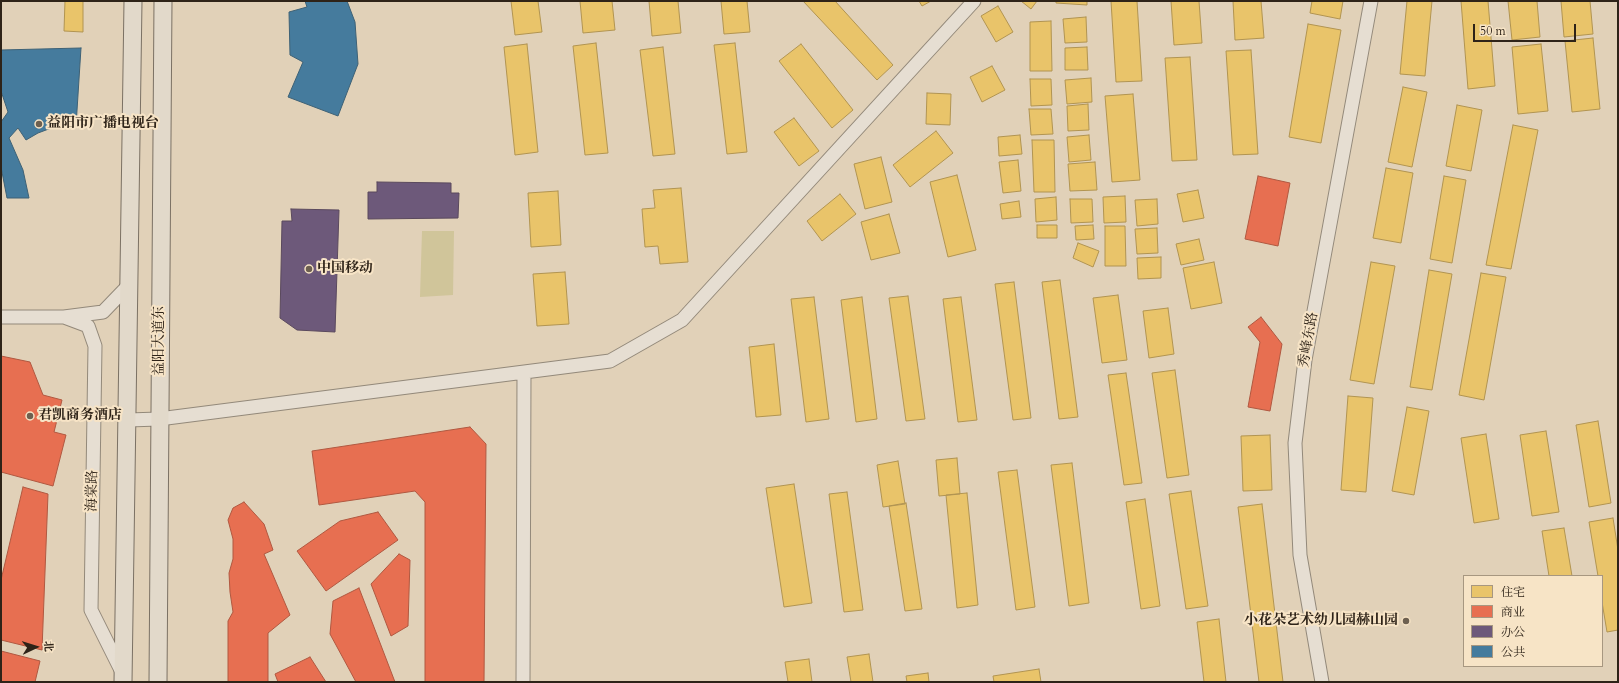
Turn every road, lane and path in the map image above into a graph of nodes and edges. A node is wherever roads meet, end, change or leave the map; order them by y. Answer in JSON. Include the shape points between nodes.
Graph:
{"nodes":[{"id":1,"x":133,"y":1,"type":"edge"},
{"id":2,"x":163,"y":1,"type":"edge"},
{"id":3,"x":974,"y":1,"type":"edge"},
{"id":4,"x":1371,"y":1,"type":"edge"},
{"id":5,"x":129,"y":285,"type":"junction"},
{"id":6,"x":1,"y":317,"type":"edge"},
{"id":7,"x":64,"y":317,"type":"junction"},
{"id":8,"x":524,"y":372,"type":"junction"},
{"id":9,"x":159,"y":419,"type":"junction"},
{"id":10,"x":128,"y":420,"type":"junction"},
{"id":11,"x":123,"y":678,"type":"edge"},
{"id":12,"x":158,"y":682,"type":"edge"},
{"id":13,"x":523,"y":682,"type":"edge"},
{"id":14,"x":1322,"y":682,"type":"edge"}],
"edges":[{"from":1,"to":5,"type":"main road"},
{"from":2,"to":9,"type":"main road","name":"益阳大道东"},
{"from":3,"to":8,"type":"street","via":[[682,320],[610,360]]},
{"from":4,"to":14,"type":"street","name":"秀峰东路","via":[[1305,360],[1295,443],[1300,555]]},
{"from":5,"to":7,"type":"street","name":"海棠路","via":[[103,312]]},
{"from":5,"to":10,"type":"main road"},
{"from":6,"to":7,"type":"street","name":"海棠路"},
{"from":7,"to":11,"type":"street","name":"海棠路","via":[[88,326],[95,346],[91,610]]},
{"from":8,"to":9,"type":"street"},
{"from":8,"to":13,"type":"street"},
{"from":9,"to":10,"type":"street"},
{"from":9,"to":12,"type":"main road","name":"益阳大道东"},
{"from":10,"to":11,"type":"main road"}]}
